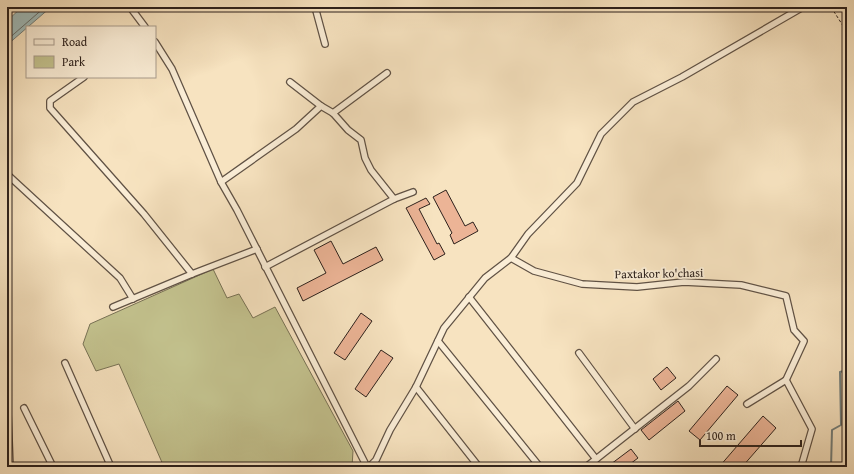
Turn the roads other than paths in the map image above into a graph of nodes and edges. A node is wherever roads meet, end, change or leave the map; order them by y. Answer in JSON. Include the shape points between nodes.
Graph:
{"nodes":[{"id":1,"x":130,"y":7,"type":"edge"},
{"id":2,"x":315,"y":7,"type":"edge"},
{"id":3,"x":803,"y":7,"type":"edge"},
{"id":4,"x":144,"y":26,"type":"edge"},
{"id":5,"x":156,"y":44,"type":"edge"},
{"id":6,"x":325,"y":44,"type":"dead end"},
{"id":7,"x":387,"y":73,"type":"dead end"},
{"id":8,"x":83,"y":78,"type":"edge"},
{"id":9,"x":290,"y":82,"type":"dead end"},
{"id":10,"x":321,"y":106,"type":"junction"},
{"id":11,"x":333,"y":113,"type":"junction"},
{"id":12,"x":9,"y":176,"type":"dead end"},
{"id":13,"x":221,"y":182,"type":"junction"},
{"id":14,"x":413,"y":192,"type":"dead end"},
{"id":15,"x":394,"y":199,"type":"junction"},
{"id":16,"x":257,"y":249,"type":"junction"},
{"id":17,"x":511,"y":258,"type":"junction"},
{"id":18,"x":264,"y":267,"type":"junction"},
{"id":19,"x":192,"y":274,"type":"junction"},
{"id":20,"x":469,"y":297,"type":"junction"},
{"id":21,"x":133,"y":299,"type":"junction"},
{"id":22,"x":113,"y":307,"type":"dead end"},
{"id":23,"x":438,"y":341,"type":"junction"},
{"id":24,"x":579,"y":353,"type":"dead end"},
{"id":25,"x":716,"y":359,"type":"dead end"},
{"id":26,"x":65,"y":363,"type":"dead end"},
{"id":27,"x":786,"y":380,"type":"junction"},
{"id":28,"x":416,"y":387,"type":"junction"},
{"id":29,"x":747,"y":404,"type":"dead end"},
{"id":30,"x":24,"y":408,"type":"dead end"},
{"id":31,"x":8,"y":415,"type":"edge"},
{"id":32,"x":635,"y":429,"type":"junction"},
{"id":33,"x":596,"y":459,"type":"junction"},
{"id":34,"x":10,"y":467,"type":"edge"},
{"id":35,"x":53,"y":467,"type":"edge"},
{"id":36,"x":111,"y":467,"type":"edge"},
{"id":37,"x":368,"y":467,"type":"edge"},
{"id":38,"x":480,"y":467,"type":"edge"},
{"id":39,"x":540,"y":467,"type":"edge"},
{"id":40,"x":586,"y":467,"type":"edge"},
{"id":41,"x":801,"y":467,"type":"edge"}],
"edges":[{"from":1,"to":4,"type":"street"},
{"from":2,"to":6,"type":"street"},
{"from":3,"to":17,"type":"street","via":[[682,77],[633,102],[601,134],[577,183],[528,234]]},
{"from":5,"to":13,"type":"street","via":[[172,69]]},
{"from":7,"to":11,"type":"street"},
{"from":8,"to":19,"type":"street","via":[[50,101],[50,108],[144,214]]},
{"from":9,"to":10,"type":"street"},
{"from":10,"to":11,"type":"street"},
{"from":10,"to":13,"type":"street","via":[[296,129]]},
{"from":11,"to":15,"type":"street","via":[[361,140],[371,170]]},
{"from":12,"to":21,"type":"street","via":[[120,278]]},
{"from":13,"to":16,"type":"street"},
{"from":14,"to":15,"type":"street"},
{"from":15,"to":18,"type":"street"},
{"from":16,"to":18,"type":"street"},
{"from":16,"to":19,"type":"street"},
{"from":17,"to":20,"type":"street","via":[[485,278]]},
{"from":17,"to":27,"type":"street","name":"Paxtakor ko'chasi","via":[[534,271],[582,284],[637,287],[684,282],[741,285],[786,296],[794,330],[804,341]]},
{"from":18,"to":37,"type":"street"},
{"from":19,"to":21,"type":"street"},
{"from":20,"to":23,"type":"street","via":[[444,328]]},
{"from":20,"to":33,"type":"street"},
{"from":21,"to":22,"type":"street"},
{"from":23,"to":28,"type":"street"},
{"from":23,"to":39,"type":"street"},
{"from":24,"to":32,"type":"street"},
{"from":25,"to":32,"type":"street","via":[[689,386]]},
{"from":26,"to":36,"type":"street"},
{"from":27,"to":29,"type":"street"},
{"from":27,"to":41,"type":"street","via":[[812,429]]},
{"from":28,"to":37,"type":"street","via":[[390,430],[376,460]]},
{"from":28,"to":38,"type":"street"},
{"from":30,"to":35,"type":"street"},
{"from":31,"to":34,"type":"street"},
{"from":32,"to":33,"type":"street"},
{"from":33,"to":40,"type":"street"}]}
